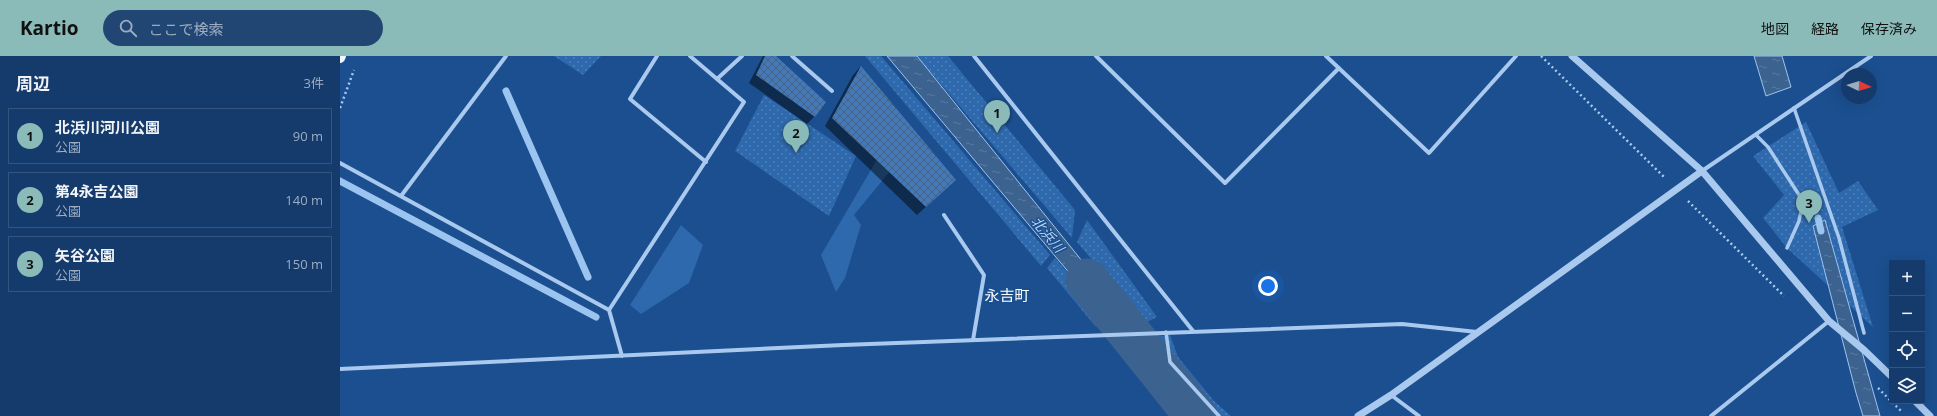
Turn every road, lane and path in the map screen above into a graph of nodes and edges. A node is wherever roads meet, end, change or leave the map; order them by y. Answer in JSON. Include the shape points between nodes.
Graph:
{"nodes":[{"id":1,"x":506,"y":56,"type":"edge"},
{"id":2,"x":657,"y":56,"type":"edge"},
{"id":3,"x":690,"y":56,"type":"edge"},
{"id":4,"x":742,"y":56,"type":"edge"},
{"id":5,"x":792,"y":56,"type":"edge"},
{"id":6,"x":974,"y":56,"type":"edge"},
{"id":7,"x":1096,"y":56,"type":"edge"},
{"id":8,"x":1326,"y":56,"type":"edge"},
{"id":9,"x":1516,"y":56,"type":"edge"},
{"id":10,"x":1541,"y":56,"type":"edge"},
{"id":11,"x":1572,"y":56,"type":"edge"},
{"id":12,"x":1871,"y":56,"type":"edge"},
{"id":13,"x":356,"y":63,"type":"dead end"},
{"id":14,"x":1339,"y":68,"type":"junction"},
{"id":15,"x":718,"y":79,"type":"junction"},
{"id":16,"x":832,"y":91,"type":"dead end"},
{"id":17,"x":340,"y":108,"type":"edge"},
{"id":18,"x":1794,"y":108,"type":"junction"},
{"id":19,"x":1756,"y":135,"type":"junction"},
{"id":20,"x":706,"y":162,"type":"junction"},
{"id":21,"x":340,"y":163,"type":"edge"},
{"id":22,"x":1702,"y":171,"type":"junction"},
{"id":23,"x":1677,"y":190,"type":"junction"},
{"id":24,"x":401,"y":196,"type":"junction"},
{"id":25,"x":944,"y":215,"type":"dead end"},
{"id":26,"x":1787,"y":248,"type":"dead end"},
{"id":27,"x":1790,"y":301,"type":"dead end"},
{"id":28,"x":609,"y":310,"type":"junction"},
{"id":29,"x":1830,"y":322,"type":"junction"},
{"id":30,"x":1193,"y":331,"type":"junction"},
{"id":31,"x":1166,"y":332,"type":"junction"},
{"id":32,"x":1477,"y":332,"type":"junction"},
{"id":33,"x":1864,"y":334,"type":"dead end"},
{"id":34,"x":973,"y":340,"type":"junction"},
{"id":35,"x":622,"y":356,"type":"junction"},
{"id":36,"x":340,"y":369,"type":"edge"},
{"id":37,"x":1889,"y":375,"type":"edge"},
{"id":38,"x":1875,"y":385,"type":"dead end"},
{"id":39,"x":1391,"y":395,"type":"junction"},
{"id":40,"x":1918,"y":404,"type":"edge"},
{"id":41,"x":1219,"y":416,"type":"edge"},
{"id":42,"x":1358,"y":416,"type":"edge"},
{"id":43,"x":1419,"y":416,"type":"edge"},
{"id":44,"x":1711,"y":416,"type":"edge"},
{"id":45,"x":1906,"y":416,"type":"edge"},
{"id":46,"x":1930,"y":416,"type":"edge"}],
"edges":[{"from":1,"to":24,"type":"street"},
{"from":2,"to":20,"type":"street","via":[[630,99]]},
{"from":3,"to":15,"type":"street"},
{"from":4,"to":15,"type":"street"},
{"from":5,"to":16,"type":"street"},
{"from":6,"to":30,"type":"street"},
{"from":7,"to":14,"type":"street","via":[[1225,183]]},
{"from":8,"to":14,"type":"street"},
{"from":9,"to":14,"type":"street","via":[[1429,153]]},
{"from":10,"to":23,"type":"path"},
{"from":11,"to":22,"type":"street"},
{"from":12,"to":18,"type":"street"},
{"from":13,"to":17,"type":"path"},
{"from":15,"to":20,"type":"street","via":[[744,102]]},
{"from":18,"to":19,"type":"street"},
{"from":18,"to":33,"type":"street","via":[[1839,238]]},
{"from":19,"to":22,"type":"street"},
{"from":19,"to":26,"type":"street","via":[[1768,147],[1803,201],[1799,221]]},
{"from":20,"to":28,"type":"street"},
{"from":21,"to":24,"type":"street"},
{"from":22,"to":23,"type":"street"},
{"from":22,"to":29,"type":"street"},
{"from":23,"to":27,"type":"path"},
{"from":23,"to":32,"type":"street"},
{"from":24,"to":28,"type":"street"},
{"from":25,"to":34,"type":"street","via":[[984,275]]},
{"from":28,"to":35,"type":"street"},
{"from":29,"to":37,"type":"street"},
{"from":29,"to":44,"type":"street"},
{"from":30,"to":31,"type":"street"},
{"from":30,"to":32,"type":"street","via":[[1402,324]]},
{"from":31,"to":34,"type":"street"},
{"from":31,"to":41,"type":"street","via":[[1170,362]]},
{"from":32,"to":39,"type":"street"},
{"from":34,"to":35,"type":"street"},
{"from":35,"to":36,"type":"street"},
{"from":38,"to":45,"type":"path"},
{"from":39,"to":42,"type":"street"},
{"from":39,"to":43,"type":"street"},
{"from":40,"to":46,"type":"street"}]}
